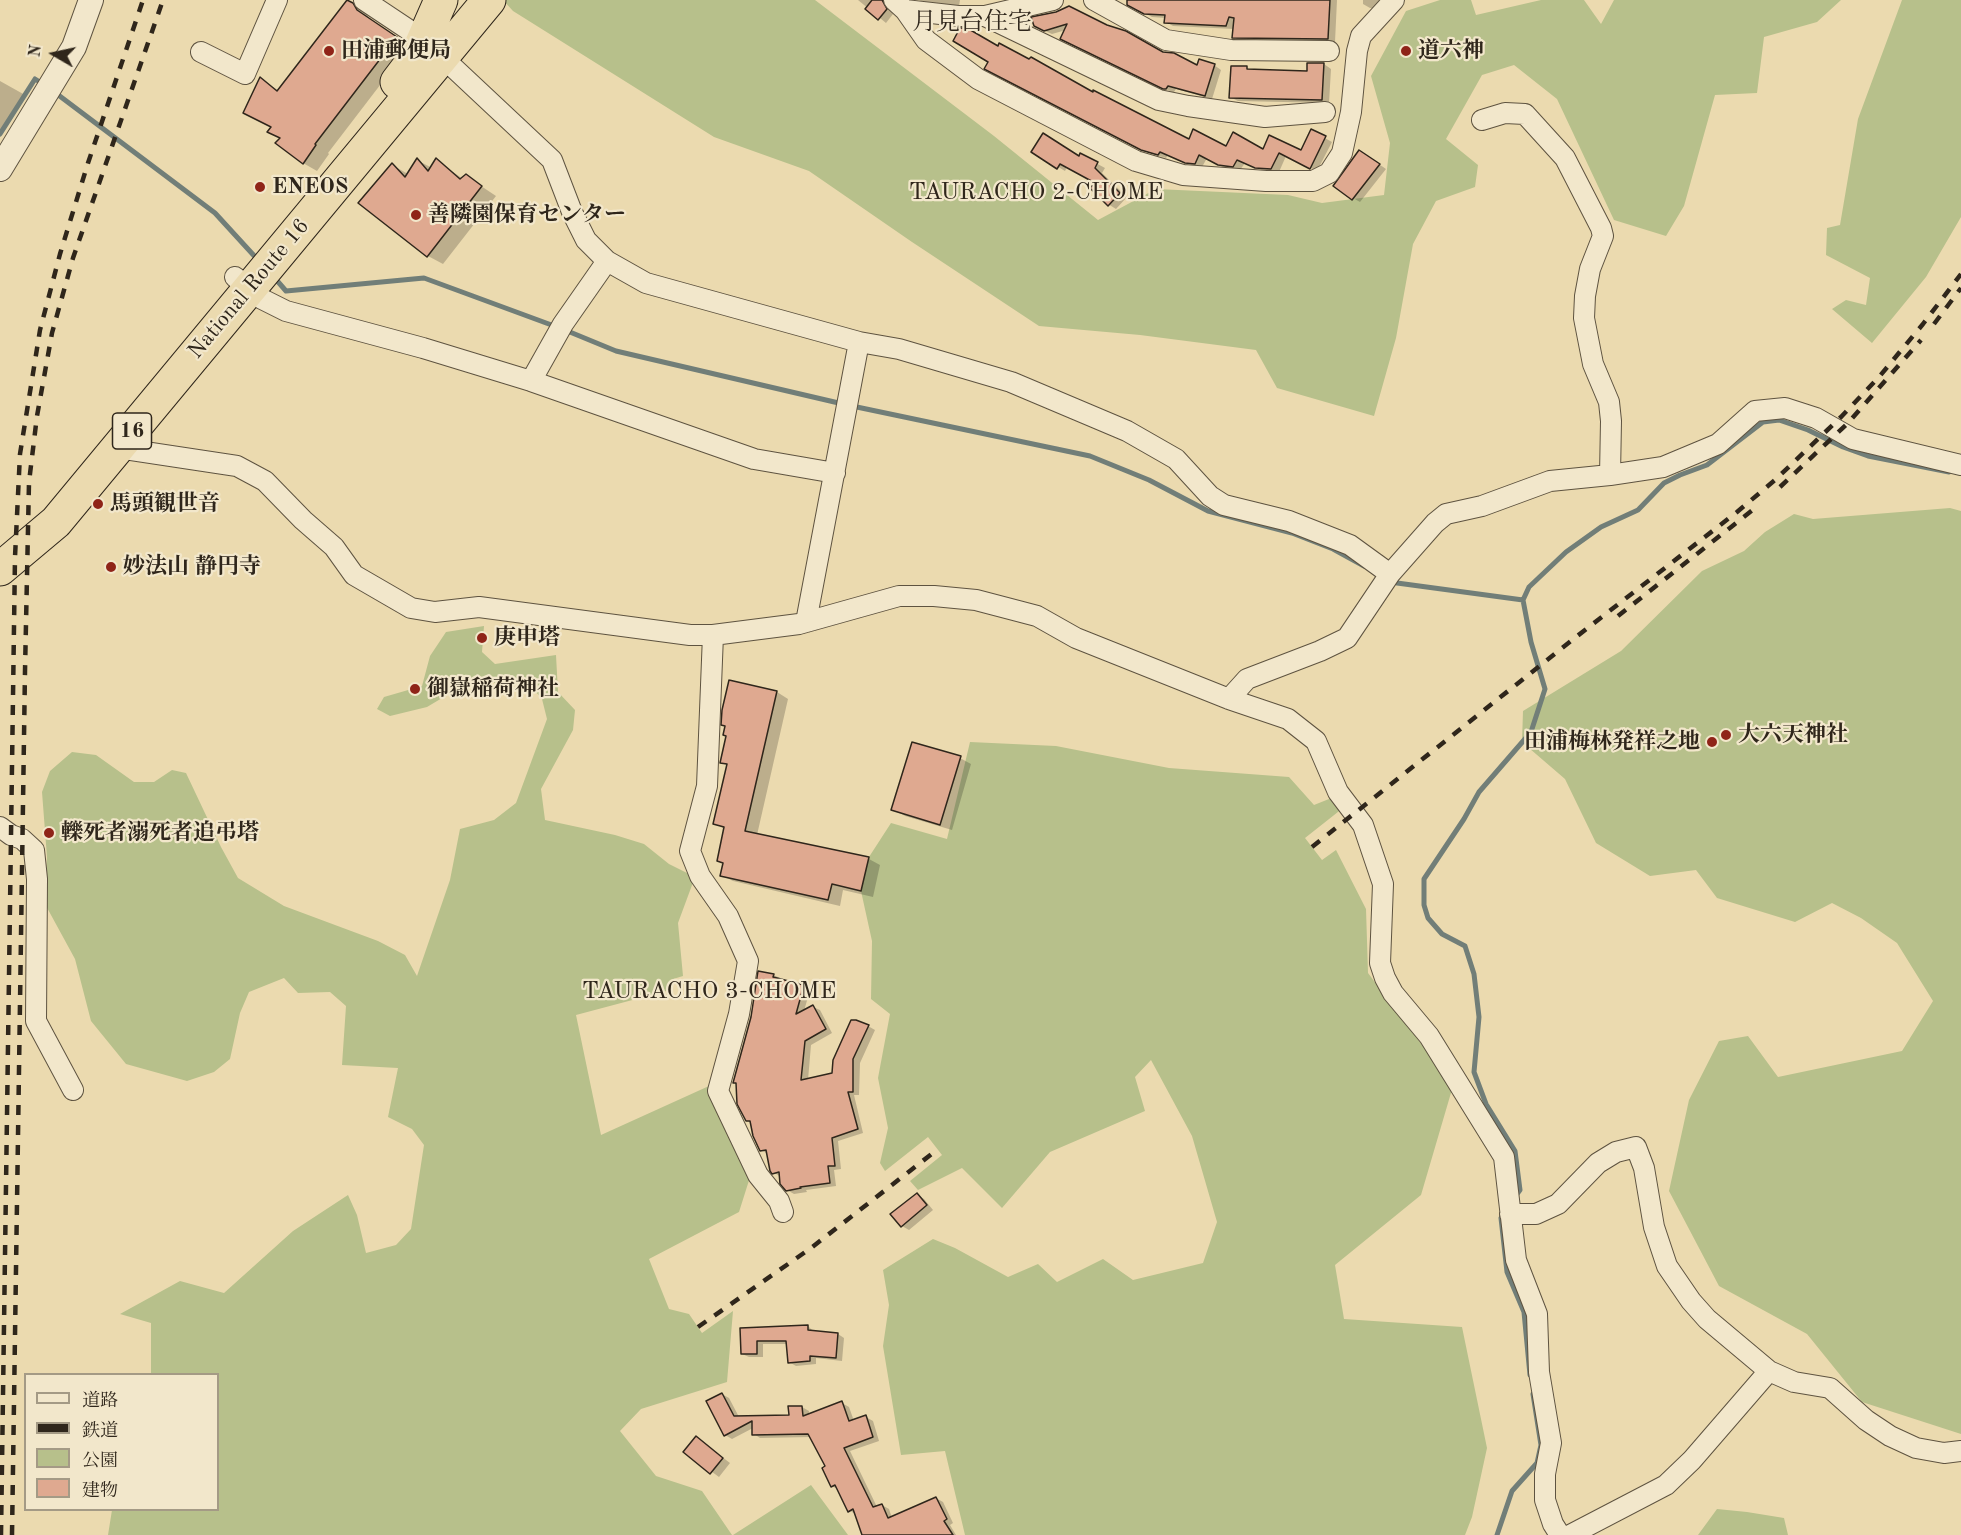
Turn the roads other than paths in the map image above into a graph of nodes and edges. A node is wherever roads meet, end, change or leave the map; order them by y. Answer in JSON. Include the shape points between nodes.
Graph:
{"nodes":[{"id":1,"x":91,"y":0,"type":"edge"},
{"id":2,"x":277,"y":0,"type":"edge"},
{"id":3,"x":364,"y":0,"type":"edge"},
{"id":4,"x":441,"y":0,"type":"edge"},
{"id":5,"x":489,"y":0,"type":"edge"},
{"id":6,"x":1053,"y":0,"type":"edge"},
{"id":7,"x":1094,"y":0,"type":"edge"},
{"id":8,"x":1394,"y":0,"type":"edge"},
{"id":9,"x":900,"y":5,"type":"edge"},
{"id":10,"x":985,"y":16,"type":"junction"},
{"id":11,"x":433,"y":49,"type":"junction"},
{"id":12,"x":1329,"y":51,"type":"dead end"},
{"id":13,"x":201,"y":52,"type":"dead end"},
{"id":14,"x":1325,"y":112,"type":"dead end"},
{"id":15,"x":1482,"y":120,"type":"dead end"},
{"id":16,"x":0,"y":169,"type":"edge"},
{"id":17,"x":607,"y":261,"type":"junction"},
{"id":18,"x":252,"y":271,"type":"junction"},
{"id":19,"x":859,"y":342,"type":"junction"},
{"id":20,"x":531,"y":381,"type":"junction"},
{"id":21,"x":118,"y":448,"type":"junction"},
{"id":22,"x":1961,"y":465,"type":"edge"},
{"id":23,"x":836,"y":473,"type":"junction"},
{"id":24,"x":1610,"y":475,"type":"junction"},
{"id":25,"x":0,"y":545,"type":"edge"},
{"id":26,"x":0,"y":569,"type":"edge"},
{"id":27,"x":1390,"y":574,"type":"junction"},
{"id":28,"x":806,"y":622,"type":"junction"},
{"id":29,"x":713,"y":635,"type":"junction"},
{"id":30,"x":1229,"y":699,"type":"junction"},
{"id":31,"x":0,"y":827,"type":"edge"},
{"id":32,"x":74,"y":1090,"type":"dead end"},
{"id":33,"x":783,"y":1212,"type":"dead end"},
{"id":34,"x":1510,"y":1214,"type":"junction"},
{"id":35,"x":1769,"y":1371,"type":"junction"},
{"id":36,"x":1961,"y":1451,"type":"edge"},
{"id":37,"x":1560,"y":1535,"type":"edge"},
{"id":38,"x":1570,"y":1535,"type":"edge"}],
"edges":[{"from":1,"to":16,"type":"street","via":[[74,47]]},
{"from":2,"to":13,"type":"street","via":[[245,74]]},
{"from":3,"to":11,"type":"street"},
{"from":4,"to":11,"type":"highway","name":"National Route 16","number":"16"},
{"from":5,"to":11,"type":"highway","name":"National Route 16","number":"16"},
{"from":6,"to":10,"type":"street"},
{"from":7,"to":12,"type":"street","via":[[1166,40],[1231,50]]},
{"from":8,"to":9,"type":"street","via":[[1361,36],[1342,153],[1329,173],[1312,181],[1183,175],[1136,161],[978,79],[926,40]]},
{"from":9,"to":10,"type":"street","via":[[958,16]]},
{"from":10,"to":14,"type":"street","via":[[1159,99],[1265,117]]},
{"from":11,"to":17,"type":"street","via":[[552,160],[586,240]]},
{"from":11,"to":18,"type":"highway","name":"National Route 16","number":"16","via":[[402,76]]},
{"from":15,"to":24,"type":"street","via":[[1506,113],[1525,114],[1565,158],[1602,228],[1603,236],[1586,287],[1584,318],[1593,364],[1609,402]]},
{"from":17,"to":19,"type":"street","via":[[646,283]]},
{"from":17,"to":20,"type":"street"},
{"from":18,"to":20,"type":"street","via":[[262,299],[286,311]]},
{"from":18,"to":21,"type":"highway","name":"National Route 16","number":"16"},
{"from":18,"to":25,"type":"highway","name":"National Route 16","number":"16","via":[[40,510]]},
{"from":19,"to":23,"type":"street"},
{"from":19,"to":27,"type":"street","via":[[899,349],[1011,382],[1127,431],[1176,459],[1210,496],[1224,505],[1289,521],[1350,545]]},
{"from":20,"to":23,"type":"street","via":[[754,459]]},
{"from":21,"to":26,"type":"highway","name":"National Route 16","number":"16","via":[[56,522]]},
{"from":21,"to":29,"type":"street","via":[[237,466],[247,471],[265,481],[334,548],[354,575],[411,608],[435,612],[479,607]]},
{"from":22,"to":24,"type":"street","via":[[1853,439],[1816,418],[1785,408],[1755,411],[1718,444],[1685,459],[1662,467]]},
{"from":23,"to":28,"type":"street"},
{"from":24,"to":27,"type":"street","via":[[1544,482],[1482,506],[1446,514]]},
{"from":27,"to":30,"type":"street","via":[[1347,638],[1247,679]]},
{"from":28,"to":29,"type":"street"},
{"from":28,"to":30,"type":"street","via":[[900,596],[976,600],[1037,616],[1076,638]]},
{"from":29,"to":33,"type":"street","via":[[706,786],[690,852],[700,876],[728,916],[748,961],[739,1014],[718,1091],[758,1175]]},
{"from":30,"to":34,"type":"street","via":[[1288,719],[1316,741],[1338,792],[1363,825],[1383,884],[1380,963],[1385,978],[1430,1036],[1504,1157]]},
{"from":31,"to":32,"type":"street","via":[[34,850],[36,1022]]},
{"from":34,"to":35,"type":"street","via":[[1536,1214],[1558,1204],[1598,1163],[1616,1152],[1636,1147],[1667,1266],[1707,1319]]},
{"from":34,"to":37,"type":"street","via":[[1516,1260],[1537,1314],[1539,1372],[1551,1443],[1545,1500],[1552,1524]]},
{"from":35,"to":36,"type":"street","via":[[1794,1382],[1830,1388],[1874,1426],[1916,1448],[1944,1453]]},
{"from":35,"to":38,"type":"street","via":[[1666,1485]]}]}
